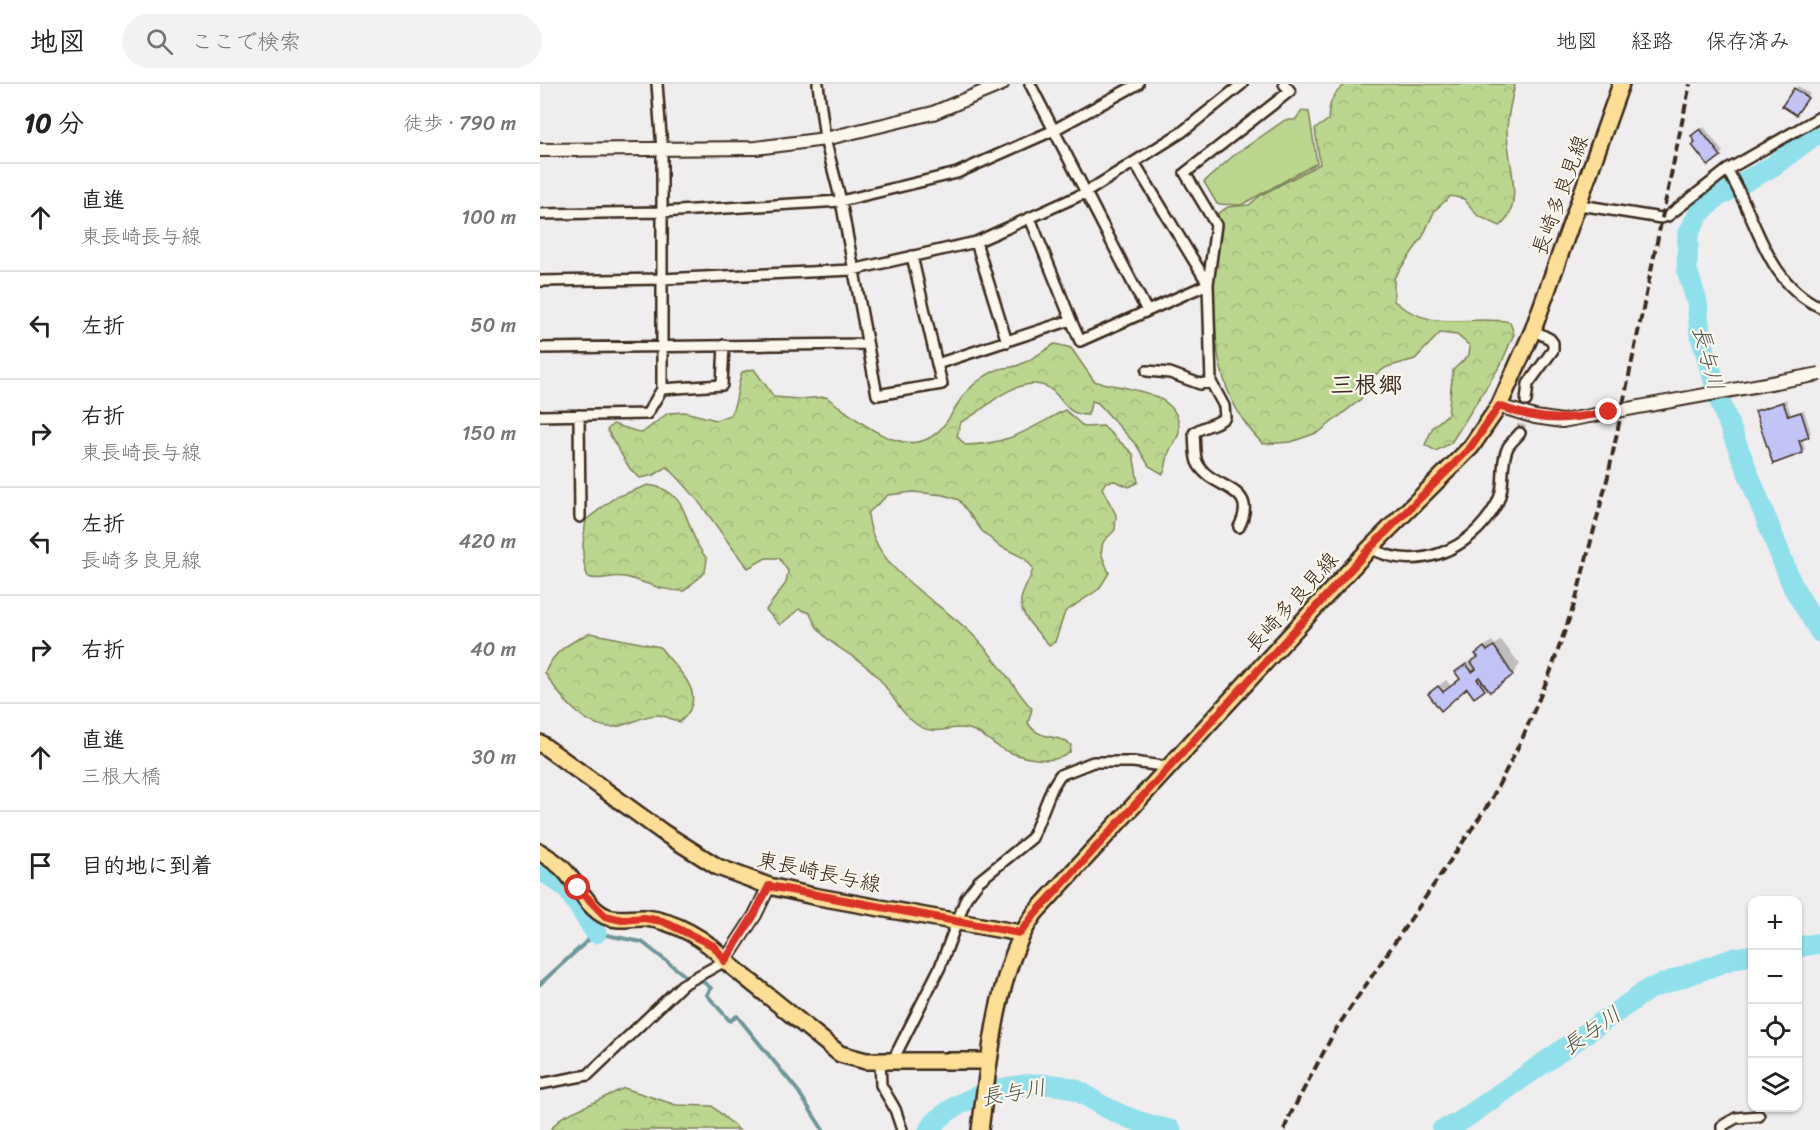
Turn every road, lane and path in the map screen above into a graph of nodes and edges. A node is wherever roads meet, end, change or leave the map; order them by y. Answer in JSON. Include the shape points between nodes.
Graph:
{"nodes":[{"id":1,"x":657,"y":84,"type":"edge"},
{"id":2,"x":818,"y":84,"type":"edge"},
{"id":3,"x":1002,"y":84,"type":"edge"},
{"id":4,"x":1030,"y":84,"type":"edge"},
{"id":5,"x":1138,"y":84,"type":"edge"},
{"id":6,"x":1242,"y":84,"type":"edge"},
{"id":7,"x":1284,"y":84,"type":"edge"},
{"id":8,"x":1621,"y":84,"type":"edge"},
{"id":9,"x":1820,"y":117,"type":"edge"},
{"id":10,"x":1052,"y":131,"type":"junction"},
{"id":11,"x":825,"y":140,"type":"junction"},
{"id":12,"x":662,"y":149,"type":"junction"},
{"id":13,"x":540,"y":150,"type":"edge"},
{"id":14,"x":1134,"y":162,"type":"junction"},
{"id":15,"x":1729,"y":172,"type":"junction"},
{"id":16,"x":1085,"y":193,"type":"junction"},
{"id":17,"x":841,"y":201,"type":"junction"},
{"id":18,"x":1580,"y":205,"type":"junction"},
{"id":19,"x":662,"y":212,"type":"junction"},
{"id":20,"x":540,"y":214,"type":"edge"},
{"id":21,"x":1030,"y":218,"type":"junction"},
{"id":22,"x":976,"y":242,"type":"junction"},
{"id":23,"x":912,"y":256,"type":"junction"},
{"id":24,"x":852,"y":270,"type":"junction"},
{"id":25,"x":662,"y":279,"type":"junction"},
{"id":26,"x":540,"y":281,"type":"edge"},
{"id":27,"x":1208,"y":284,"type":"junction"},
{"id":28,"x":1820,"y":307,"type":"edge"},
{"id":29,"x":1147,"y":311,"type":"junction"},
{"id":30,"x":1071,"y":320,"type":"junction"},
{"id":31,"x":1533,"y":330,"type":"junction"},
{"id":32,"x":1007,"y":342,"type":"junction"},
{"id":33,"x":867,"y":344,"type":"junction"},
{"id":34,"x":724,"y":345,"type":"junction"},
{"id":35,"x":662,"y":346,"type":"junction"},
{"id":36,"x":540,"y":348,"type":"edge"},
{"id":37,"x":937,"y":364,"type":"junction"},
{"id":38,"x":1147,"y":371,"type":"dead end"},
{"id":39,"x":1820,"y":374,"type":"edge"},
{"id":40,"x":1211,"y":382,"type":"junction"},
{"id":41,"x":662,"y":389,"type":"junction"},
{"id":42,"x":1526,"y":401,"type":"tunnel mouth"},
{"id":43,"x":1499,"y":406,"type":"junction"},
{"id":44,"x":579,"y":415,"type":"junction"},
{"id":45,"x":540,"y":416,"type":"edge"},
{"id":46,"x":1520,"y":433,"type":"tunnel mouth"},
{"id":47,"x":580,"y":517,"type":"dead end"},
{"id":48,"x":1239,"y":527,"type":"dead end"},
{"id":49,"x":1370,"y":548,"type":"junction"},
{"id":50,"x":540,"y":743,"type":"edge"},
{"id":51,"x":1171,"y":767,"type":"junction"},
{"id":52,"x":540,"y":852,"type":"edge"},
{"id":53,"x":769,"y":886,"type":"junction"},
{"id":54,"x":956,"y":920,"type":"junction"},
{"id":55,"x":1020,"y":933,"type":"junction"},
{"id":56,"x":725,"y":961,"type":"junction"},
{"id":57,"x":886,"y":1060,"type":"junction"},
{"id":58,"x":988,"y":1067,"type":"junction"},
{"id":59,"x":540,"y":1084,"type":"edge"},
{"id":60,"x":1760,"y":1116,"type":"dead end"},
{"id":61,"x":981,"y":1123,"type":"edge"},
{"id":62,"x":902,"y":1130,"type":"edge"},
{"id":63,"x":1722,"y":1130,"type":"edge"}],
"edges":[{"from":1,"to":12,"type":"street"},
{"from":2,"to":11,"type":"street"},
{"from":3,"to":11,"type":"street","via":[[933,113]]},
{"from":4,"to":10,"type":"street"},
{"from":5,"to":10,"type":"street"},
{"from":6,"to":14,"type":"street","via":[[1182,132]]},
{"from":7,"to":27,"type":"street","via":[[1290,91],[1185,173],[1216,225]]},
{"from":8,"to":18,"type":"main road","name":"長崎多良見線"},
{"from":9,"to":15,"type":"street"},
{"from":10,"to":16,"type":"street"},
{"from":10,"to":17,"type":"street","via":[[957,173]]},
{"from":11,"to":12,"type":"street","via":[[756,148]]},
{"from":11,"to":17,"type":"street"},
{"from":12,"to":13,"type":"street"},
{"from":12,"to":19,"type":"street"},
{"from":14,"to":16,"type":"street"},
{"from":14,"to":27,"type":"street"},
{"from":15,"to":18,"type":"street","via":[[1661,218]]},
{"from":15,"to":28,"type":"street","via":[[1781,279],[1802,299]]},
{"from":16,"to":21,"type":"street"},
{"from":16,"to":29,"type":"street"},
{"from":17,"to":19,"type":"street"},
{"from":17,"to":24,"type":"street"},
{"from":18,"to":31,"type":"main road","name":"長崎多良見線"},
{"from":19,"to":20,"type":"street"},
{"from":19,"to":25,"type":"street"},
{"from":21,"to":22,"type":"street"},
{"from":21,"to":30,"type":"street"},
{"from":22,"to":23,"type":"street"},
{"from":22,"to":32,"type":"street"},
{"from":23,"to":24,"type":"street"},
{"from":23,"to":37,"type":"street"},
{"from":24,"to":25,"type":"street"},
{"from":24,"to":33,"type":"street"},
{"from":25,"to":26,"type":"street"},
{"from":25,"to":35,"type":"street"},
{"from":27,"to":29,"type":"street"},
{"from":27,"to":40,"type":"street"},
{"from":29,"to":30,"type":"street","via":[[1080,341]]},
{"from":30,"to":32,"type":"street"},
{"from":31,"to":42,"type":"street","via":[[1550,339],[1554,350],[1532,377]]},
{"from":31,"to":43,"type":"main road","name":"長崎多良見線"},
{"from":32,"to":37,"type":"street"},
{"from":33,"to":34,"type":"street"},
{"from":33,"to":37,"type":"street","via":[[877,395],[942,384]]},
{"from":34,"to":35,"type":"street"},
{"from":34,"to":41,"type":"street","via":[[722,386]]},
{"from":35,"to":36,"type":"street"},
{"from":35,"to":41,"type":"street"},
{"from":38,"to":40,"type":"street","via":[[1170,373],[1200,384]]},
{"from":39,"to":43,"type":"street","bridge":true,"via":[[1562,421]]},
{"from":40,"to":48,"type":"street","via":[[1224,406],[1225,417],[1194,434],[1197,462],[1245,504]]},
{"from":41,"to":44,"type":"street","via":[[647,414]]},
{"from":43,"to":49,"type":"main road","name":"長崎多良見線","via":[[1471,447]]},
{"from":44,"to":45,"type":"street"},
{"from":44,"to":47,"type":"street"},
{"from":46,"to":49,"type":"street","via":[[1508,447],[1503,487],[1496,506],[1458,545],[1414,559],[1388,557]]},
{"from":49,"to":51,"type":"main road","name":"長崎多良見線"},
{"from":50,"to":53,"type":"main road","name":"東長崎長与線","via":[[718,867]]},
{"from":51,"to":54,"type":"street","via":[[1093,762],[1060,775],[1032,838],[979,881]]},
{"from":51,"to":55,"type":"main road","name":"長崎多良見線"},
{"from":52,"to":56,"type":"main road","via":[[563,868],[605,916],[662,921],[714,946]]},
{"from":53,"to":54,"type":"main road","name":"東長崎長与線"},
{"from":53,"to":56,"type":"street"},
{"from":54,"to":55,"type":"main road","name":"東長崎長与線"},
{"from":54,"to":57,"type":"street","via":[[940,967]]},
{"from":55,"to":58,"type":"main road","name":"長崎多良見線","via":[[1008,969]]},
{"from":56,"to":57,"type":"main road","via":[[840,1054],[866,1061]]},
{"from":56,"to":59,"type":"street","via":[[682,985],[588,1076]]},
{"from":57,"to":58,"type":"main road"},
{"from":57,"to":62,"type":"street","via":[[881,1085]]},
{"from":58,"to":61,"type":"main road","name":"長崎多良見線"},
{"from":60,"to":63,"type":"street","via":[[1736,1118],[1722,1126]]}]}
